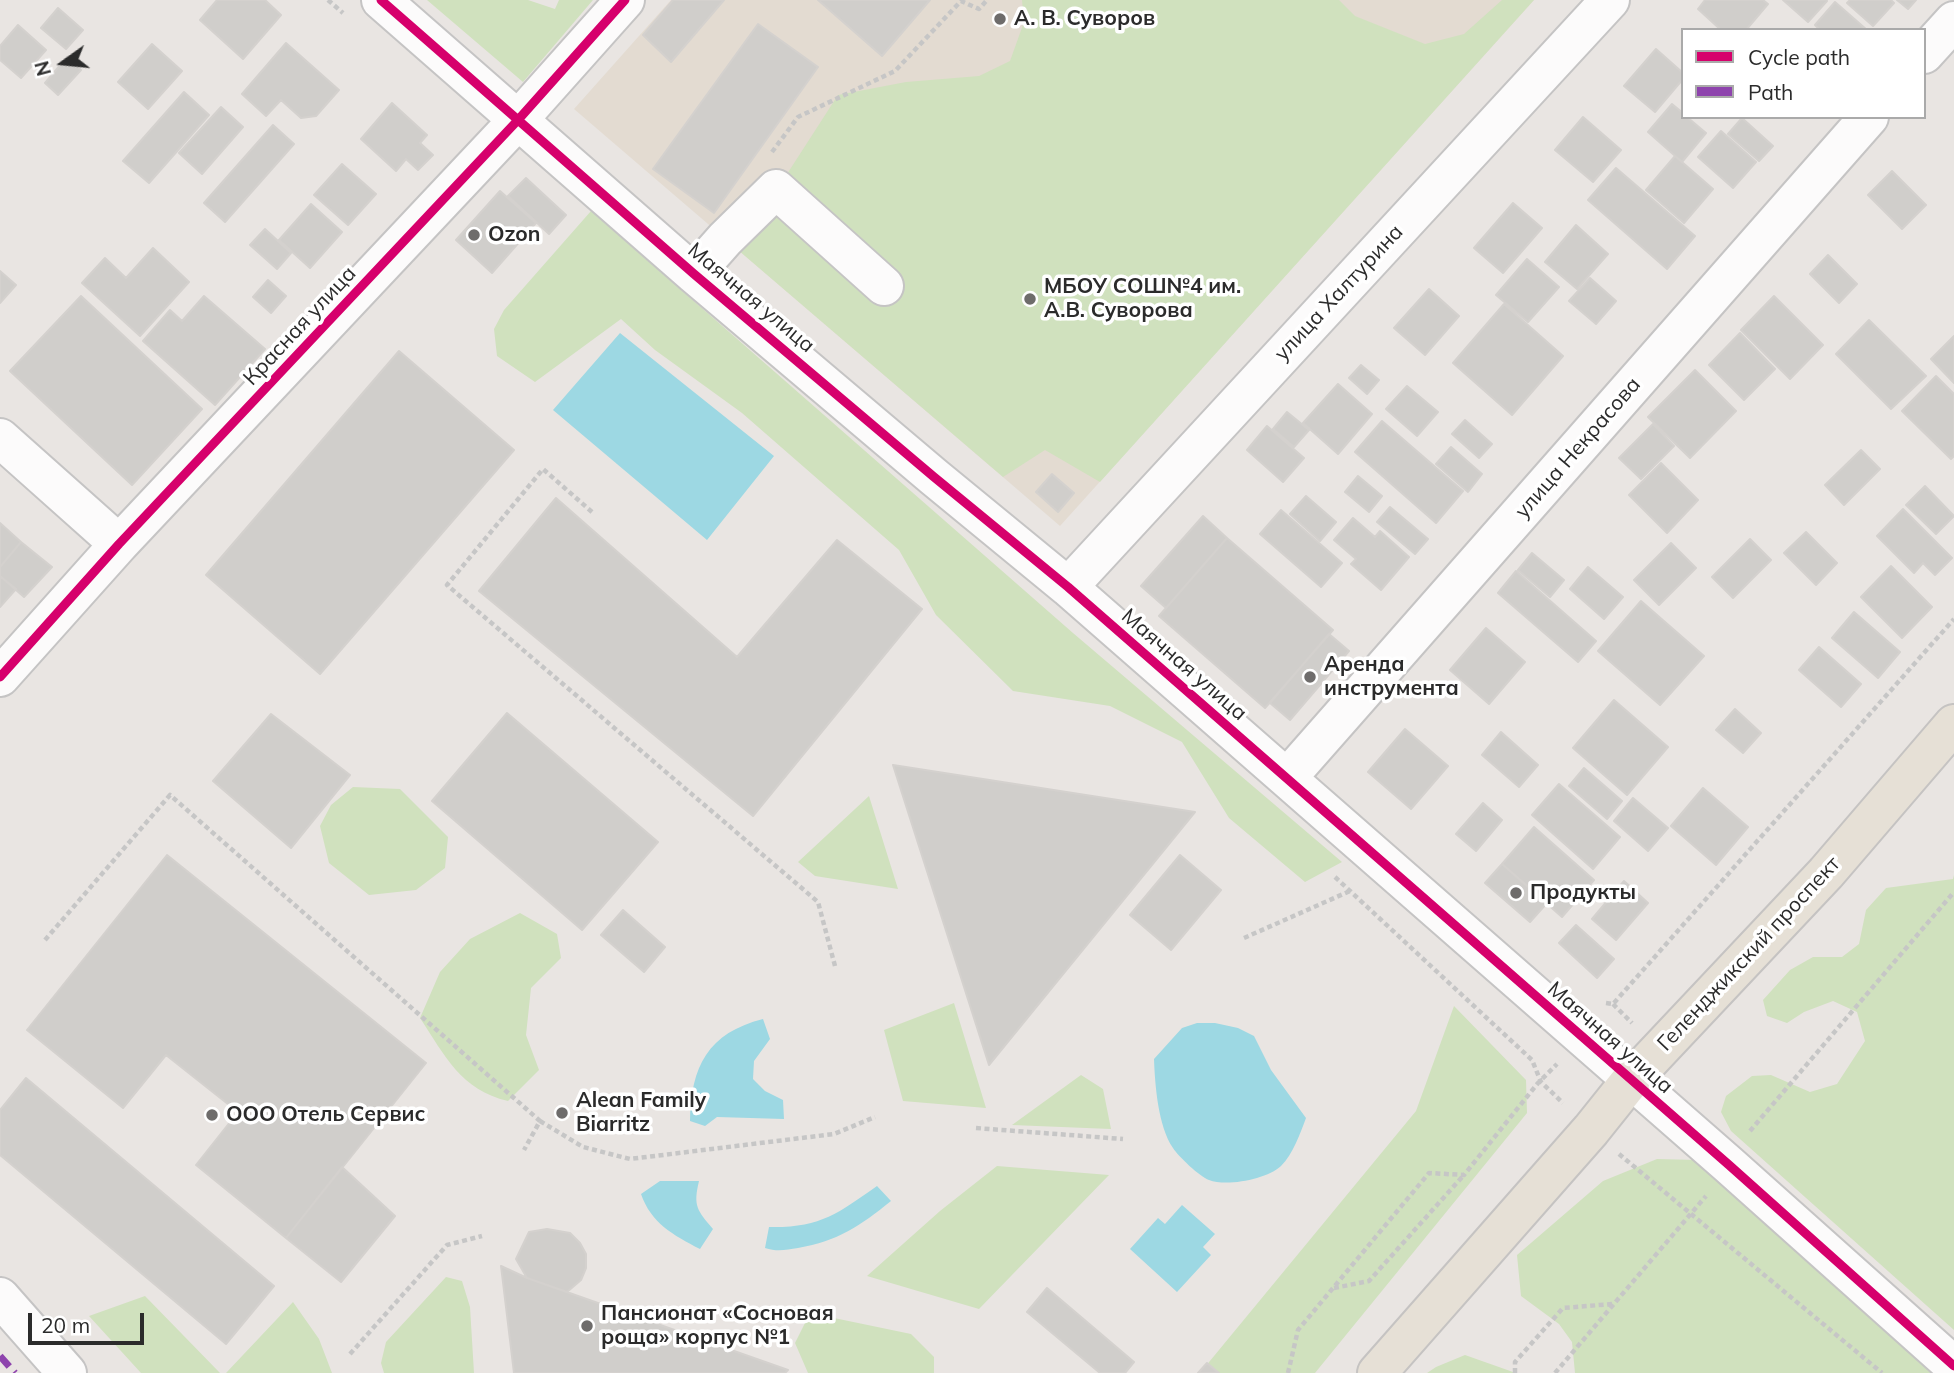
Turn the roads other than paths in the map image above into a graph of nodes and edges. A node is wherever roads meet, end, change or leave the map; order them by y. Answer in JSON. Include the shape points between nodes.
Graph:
{"nodes":[{"id":1,"x":381,"y":0,"type":"edge"},
{"id":2,"x":625,"y":0,"type":"edge"},
{"id":3,"x":1610,"y":0,"type":"edge"},
{"id":4,"x":1954,"y":21,"type":"edge"},
{"id":5,"x":1926,"y":52,"type":"edge"},
{"id":6,"x":1867,"y":119,"type":"edge"},
{"id":7,"x":518,"y":120,"type":"junction"},
{"id":8,"x":694,"y":274,"type":"junction"},
{"id":9,"x":884,"y":286,"type":"dead end"},
{"id":10,"x":0,"y":438,"type":"edge"},
{"id":11,"x":118,"y":544,"type":"junction"},
{"id":12,"x":1068,"y":587,"type":"junction"},
{"id":13,"x":0,"y":677,"type":"edge"},
{"id":14,"x":1954,"y":724,"type":"edge"},
{"id":15,"x":1287,"y":778,"type":"junction"},
{"id":16,"x":1631,"y":1080,"type":"junction"},
{"id":17,"x":0,"y":1297,"type":"edge"},
{"id":18,"x":1954,"y":1366,"type":"edge"},
{"id":19,"x":67,"y":1373,"type":"edge"},
{"id":20,"x":1377,"y":1373,"type":"edge"}],
"edges":[{"from":1,"to":7,"type":"street","name":"Маячная улица"},
{"from":2,"to":7,"type":"street","name":"Красная улица"},
{"from":3,"to":12,"type":"street","name":"улица Халтурина"},
{"from":4,"to":5,"type":"street"},
{"from":6,"to":15,"type":"street","name":"улица Некрасова"},
{"from":7,"to":8,"type":"street","name":"Маячная улица"},
{"from":7,"to":11,"type":"street","name":"Красная улица"},
{"from":8,"to":9,"type":"street","via":[[776,189]]},
{"from":8,"to":12,"type":"street","name":"Маячная улица"},
{"from":10,"to":11,"type":"street"},
{"from":11,"to":13,"type":"street","name":"Красная улица"},
{"from":12,"to":15,"type":"street","name":"Маячная улица"},
{"from":14,"to":16,"type":"main road","name":"Геленджикский проспект","via":[[1826,873]]},
{"from":15,"to":16,"type":"street","name":"Маячная улица"},
{"from":16,"to":18,"type":"street","name":"Маячная улица"},
{"from":16,"to":20,"type":"main road","name":"Геленджикский проспект"},
{"from":17,"to":19,"type":"street"}]}
